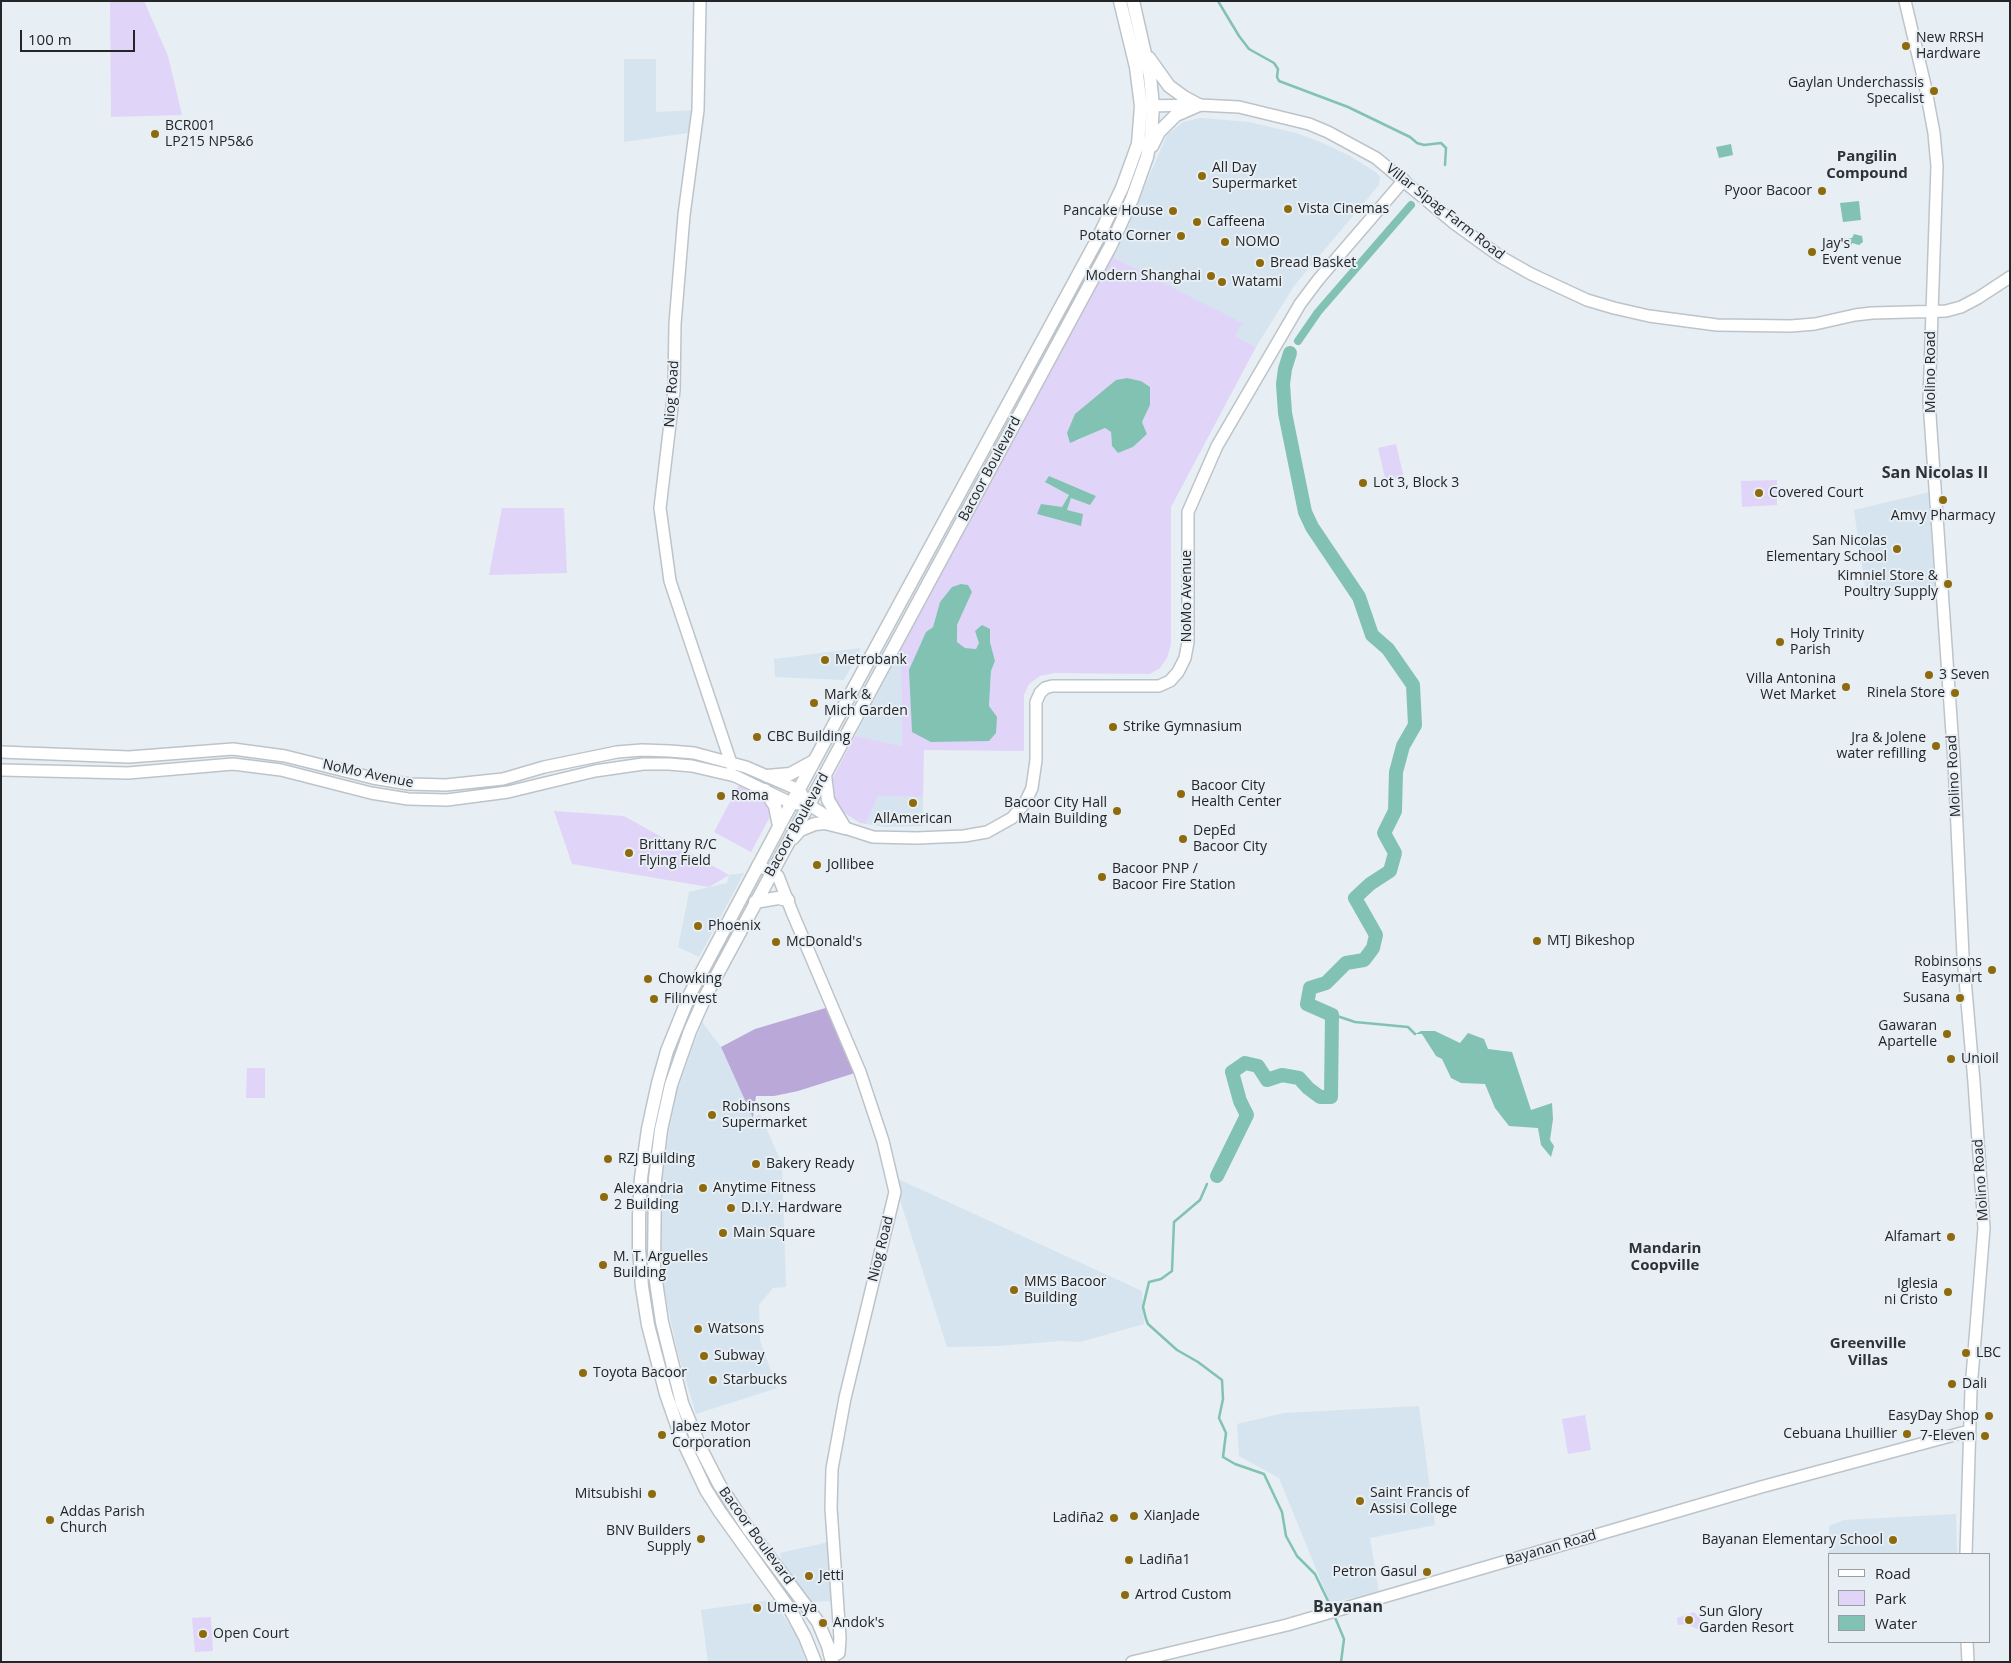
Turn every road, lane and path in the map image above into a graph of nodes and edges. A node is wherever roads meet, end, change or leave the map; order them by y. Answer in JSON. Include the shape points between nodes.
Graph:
{"nodes":[{"id":1,"x":700,"y":1,"type":"edge"},
{"id":2,"x":1120,"y":1,"type":"edge"},
{"id":3,"x":1133,"y":1,"type":"edge"},
{"id":4,"x":1905,"y":1,"type":"edge"},
{"id":5,"x":1144,"y":50,"type":"junction"},
{"id":6,"x":1199,"y":104,"type":"junction"},
{"id":7,"x":1147,"y":106,"type":"junction"},
{"id":8,"x":1147,"y":156,"type":"junction"},
{"id":9,"x":1404,"y":180,"type":"junction"},
{"id":10,"x":2010,"y":277,"type":"edge"},
{"id":11,"x":1932,"y":312,"type":"junction"},
{"id":12,"x":233,"y":749,"type":"junction"},
{"id":13,"x":1,"y":752,"type":"edge"},
{"id":14,"x":730,"y":761,"type":"junction"},
{"id":15,"x":814,"y":761,"type":"junction"},
{"id":16,"x":233,"y":764,"type":"junction"},
{"id":17,"x":1,"y":770,"type":"edge"},
{"id":18,"x":825,"y":774,"type":"junction"},
{"id":19,"x":735,"y":776,"type":"junction"},
{"id":20,"x":767,"y":776,"type":"junction"},
{"id":21,"x":765,"y":790,"type":"junction"},
{"id":22,"x":799,"y":790,"type":"junction"},
{"id":23,"x":791,"y":803,"type":"junction"},
{"id":24,"x":808,"y":804,"type":"junction"},
{"id":25,"x":779,"y":826,"type":"junction"},
{"id":26,"x":845,"y":828,"type":"junction"},
{"id":27,"x":788,"y":843,"type":"junction"},
{"id":28,"x":758,"y":865,"type":"junction"},
{"id":29,"x":771,"y":872,"type":"junction"},
{"id":30,"x":788,"y":900,"type":"junction"},
{"id":31,"x":755,"y":902,"type":"junction"},
{"id":32,"x":656,"y":1093,"type":"junction"},
{"id":33,"x":669,"y":1096,"type":"junction"},
{"id":34,"x":1969,"y":1431,"type":"junction"},
{"id":35,"x":1966,"y":1553,"type":"edge"},
{"id":36,"x":773,"y":1560,"type":"junction"},
{"id":37,"x":760,"y":1569,"type":"junction"},
{"id":38,"x":1967,"y":1643,"type":"edge"},
{"id":39,"x":832,"y":1660,"type":"edge"},
{"id":40,"x":815,"y":1662,"type":"edge"},
{"id":41,"x":1132,"y":1662,"type":"edge"},
{"id":42,"x":1968,"y":1662,"type":"edge"}],
"edges":[{"from":1,"to":14,"type":"main road","name":"Niog Road","via":[[698,110],[684,215],[675,324],[674,390],[660,508],[670,581]]},
{"from":2,"to":7,"type":"main road","name":"Bacoor Boulevard"},
{"from":3,"to":5,"type":"main road","name":"Bacoor Boulevard"},
{"from":4,"to":11,"type":"main road","name":"Molino Road","via":[[1926,84],[1935,141]]},
{"from":5,"to":6,"type":"main road","via":[[1169,86]]},
{"from":5,"to":7,"type":"main road","name":"Bacoor Boulevard","via":[[1150,76]]},
{"from":6,"to":7,"type":"main road","name":"Villar Sipag Farm Road"},
{"from":6,"to":8,"type":"main road","via":[[1176,115],[1166,124]]},
{"from":6,"to":9,"type":"main road","name":"Villar Sipag Farm Road","via":[[1239,107],[1309,124],[1376,158]]},
{"from":7,"to":8,"type":"main road","name":"Bacoor Boulevard","via":[[1151,136]]},
{"from":7,"to":15,"type":"main road","name":"Bacoor Boulevard","via":[[1135,156],[1097,240]]},
{"from":8,"to":18,"type":"main road","name":"Bacoor Boulevard","via":[[1110,247]]},
{"from":9,"to":11,"type":"main road","name":"Villar Sipag Farm Road","via":[[1454,223],[1508,262],[1562,289],[1614,308],[1686,322],[1738,327],[1815,324],[1872,313]]},
{"from":9,"to":26,"type":"main road","name":"NoMo Avenue","via":[[1300,304],[1217,446],[1188,512],[1188,642],[1178,672],[1159,686],[1045,688],[1036,702],[1036,760],[1032,788],[1012,818],[996,828],[976,835],[916,838],[873,837]]},
{"from":10,"to":11,"type":"main road","name":"Villar Sipag Farm Road","via":[[1961,307]]},
{"from":11,"to":34,"type":"main road","name":"Molino Road","via":[[1929,401],[1948,668],[1963,956],[1984,1228]]},
{"from":12,"to":13,"type":"main road","name":"NoMo Avenue","via":[[129,756]]},
{"from":12,"to":14,"type":"main road","name":"NoMo Avenue","via":[[285,756],[374,778],[446,786],[503,779],[591,756],[642,750],[694,753]]},
{"from":12,"to":16,"type":"main road"},
{"from":14,"to":19,"type":"main road","name":"Niog Road"},
{"from":14,"to":20,"type":"main road","name":"NoMo Avenue"},
{"from":15,"to":20,"type":"main road","via":[[790,774]]},
{"from":15,"to":22,"type":"main road","name":"Bacoor Boulevard"},
{"from":16,"to":17,"type":"main road","name":"NoMo Avenue","via":[[128,774]]},
{"from":16,"to":19,"type":"main road","name":"NoMo Avenue","via":[[281,770],[371,793],[408,799],[447,800],[508,792],[595,771],[643,764],[692,766]]},
{"from":18,"to":24,"type":"main road","name":"Bacoor Boulevard"},
{"from":18,"to":26,"type":"main road","via":[[828,800]]},
{"from":19,"to":21,"type":"main road","name":"NoMo Avenue"},
{"from":20,"to":22,"type":"main road","name":"NoMo Avenue"},
{"from":21,"to":23,"type":"main road","name":"NoMo Avenue"},
{"from":21,"to":25,"type":"main road","via":[[775,806]]},
{"from":22,"to":23,"type":"main road","name":"Bacoor Boulevard"},
{"from":22,"to":24,"type":"main road","name":"NoMo Avenue"},
{"from":23,"to":24,"type":"main road","name":"NoMo Avenue"},
{"from":23,"to":25,"type":"main road","name":"Bacoor Boulevard"},
{"from":24,"to":26,"type":"main road","name":"NoMo Avenue"},
{"from":24,"to":27,"type":"main road","name":"Bacoor Boulevard"},
{"from":25,"to":28,"type":"main road","name":"Bacoor Boulevard"},
{"from":26,"to":27,"type":"main road","via":[[825,823],[807,826]]},
{"from":27,"to":29,"type":"main road","name":"Bacoor Boulevard"},
{"from":28,"to":29,"type":"main road","name":"Niog Road"},
{"from":28,"to":32,"type":"main road","name":"Bacoor Boulevard","via":[[686,1002],[667,1051]]},
{"from":29,"to":30,"type":"main road","name":"Niog Road","via":[[778,876]]},
{"from":29,"to":31,"type":"main road","name":"Bacoor Boulevard"},
{"from":30,"to":31,"type":"main road","via":[[778,898]]},
{"from":30,"to":39,"type":"main road","name":"Niog Road","via":[[860,1072],[895,1192],[845,1398],[832,1469],[831,1508],[840,1638],[839,1653]]},
{"from":31,"to":33,"type":"main road","name":"Bacoor Boulevard","via":[[696,1017]]},
{"from":32,"to":33,"type":"main road"},
{"from":32,"to":37,"type":"main road","name":"Bacoor Boulevard","via":[[641,1178],[639,1216],[642,1287],[650,1333],[666,1394],[689,1455],[720,1512]]},
{"from":33,"to":36,"type":"main road","name":"Bacoor Boulevard","via":[[661,1130],[653,1216],[654,1268],[664,1331],[682,1403],[700,1447],[730,1502]]},
{"from":34,"to":35,"type":"main road","name":"Molino Road"},
{"from":34,"to":41,"type":"main road","name":"Bayanan Road","via":[[1761,1486],[1287,1625]]},
{"from":36,"to":37,"type":"main road"},
{"from":36,"to":39,"type":"main road","name":"Bacoor Boulevard","via":[[818,1622]]},
{"from":37,"to":40,"type":"main road","name":"Bacoor Boulevard","via":[[791,1611],[806,1637]]},
{"from":38,"to":42,"type":"main road"}]}
